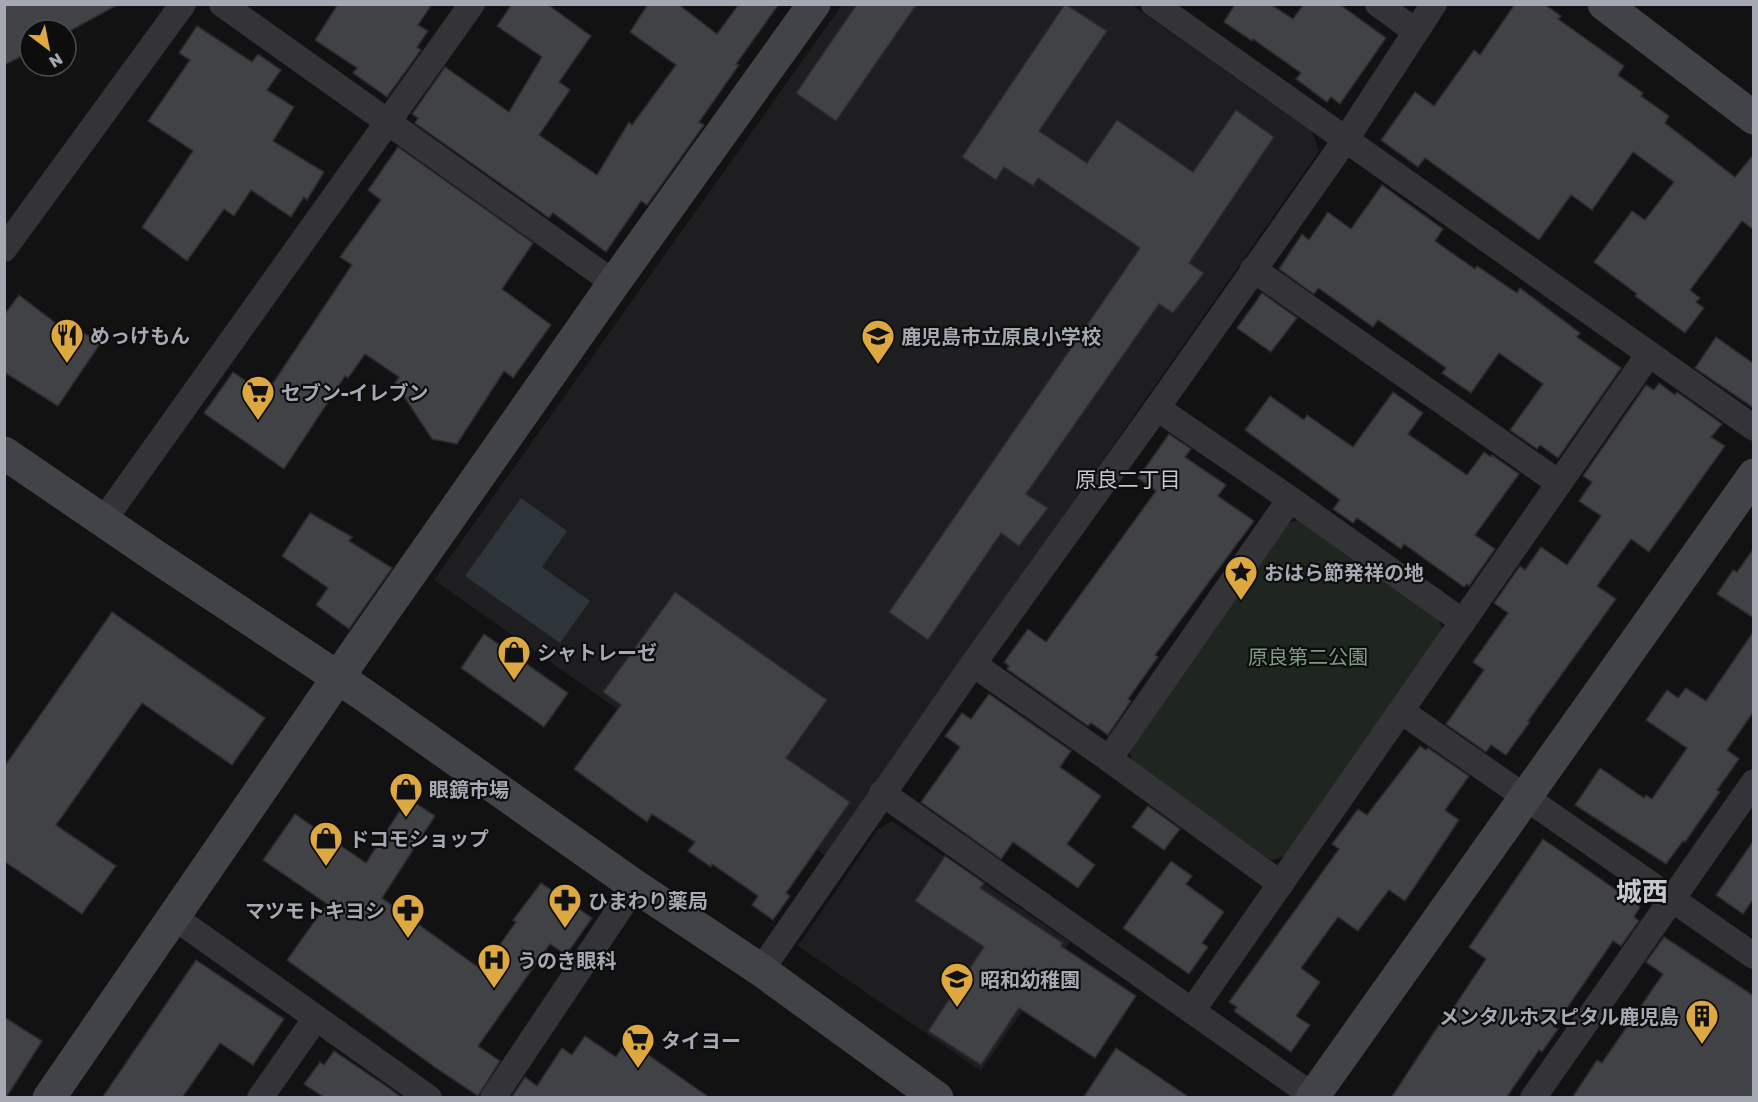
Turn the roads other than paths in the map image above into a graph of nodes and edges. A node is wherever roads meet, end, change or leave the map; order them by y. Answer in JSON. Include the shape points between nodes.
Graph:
{"nodes":[{"id":1,"x":183,"y":4,"type":"edge"},
{"id":2,"x":222,"y":4,"type":"edge"},
{"id":3,"x":472,"y":4,"type":"edge"},
{"id":4,"x":814,"y":4,"type":"edge"},
{"id":5,"x":1154,"y":4,"type":"edge"},
{"id":6,"x":1378,"y":4,"type":"edge"},
{"id":7,"x":1434,"y":4,"type":"edge"},
{"id":8,"x":1604,"y":4,"type":"edge"},
{"id":9,"x":1415,"y":31,"type":"junction"},
{"id":10,"x":1754,"y":118,"type":"edge"},
{"id":11,"x":389,"y":123,"type":"junction"},
{"id":12,"x":1346,"y":139,"type":"junction"},
{"id":13,"x":4,"y":249,"type":"edge"},
{"id":14,"x":1253,"y":269,"type":"junction"},
{"id":15,"x":614,"y":283,"type":"junction"},
{"id":16,"x":1649,"y":354,"type":"junction"},
{"id":17,"x":1157,"y":408,"type":"junction"},
{"id":18,"x":1754,"y":428,"type":"edge"},
{"id":19,"x":4,"y":453,"type":"edge"},
{"id":20,"x":1754,"y":475,"type":"edge"},
{"id":21,"x":1559,"y":483,"type":"junction"},
{"id":22,"x":1290,"y":498,"type":"junction"},
{"id":23,"x":103,"y":521,"type":"junction"},
{"id":24,"x":1463,"y":622,"type":"junction"},
{"id":25,"x":973,"y":664,"type":"junction"},
{"id":26,"x":338,"y":678,"type":"junction"},
{"id":27,"x":1401,"y":711,"type":"junction"},
{"id":28,"x":1109,"y":759,"type":"junction"},
{"id":29,"x":1754,"y":782,"type":"edge"},
{"id":30,"x":882,"y":794,"type":"junction"},
{"id":31,"x":1525,"y":796,"type":"junction"},
{"id":32,"x":1281,"y":884,"type":"junction"},
{"id":33,"x":635,"y":886,"type":"junction"},
{"id":34,"x":1672,"y":900,"type":"junction"},
{"id":35,"x":174,"y":917,"type":"junction"},
{"id":36,"x":1754,"y":956,"type":"edge"},
{"id":37,"x":761,"y":970,"type":"junction"},
{"id":38,"x":1192,"y":1011,"type":"junction"},
{"id":39,"x":316,"y":1018,"type":"junction"},
{"id":40,"x":418,"y":1095,"type":"edge"},
{"id":41,"x":930,"y":1096,"type":"edge"},
{"id":42,"x":1313,"y":1097,"type":"edge"},
{"id":43,"x":49,"y":1098,"type":"edge"},
{"id":44,"x":260,"y":1098,"type":"edge"},
{"id":45,"x":493,"y":1098,"type":"edge"},
{"id":46,"x":1533,"y":1098,"type":"edge"}],
"edges":[{"from":1,"to":13,"type":"street"},
{"from":2,"to":11,"type":"street"},
{"from":3,"to":11,"type":"street"},
{"from":4,"to":15,"type":"street"},
{"from":5,"to":12,"type":"street"},
{"from":6,"to":9,"type":"street"},
{"from":7,"to":9,"type":"street"},
{"from":8,"to":10,"type":"street"},
{"from":9,"to":12,"type":"street"},
{"from":11,"to":15,"type":"street"},
{"from":11,"to":23,"type":"street"},
{"from":12,"to":14,"type":"street"},
{"from":12,"to":16,"type":"street"},
{"from":14,"to":17,"type":"street"},
{"from":14,"to":21,"type":"street"},
{"from":15,"to":26,"type":"street"},
{"from":16,"to":18,"type":"street"},
{"from":16,"to":21,"type":"street"},
{"from":17,"to":22,"type":"street"},
{"from":17,"to":25,"type":"street"},
{"from":19,"to":23,"type":"street"},
{"from":20,"to":31,"type":"street"},
{"from":21,"to":24,"type":"street"},
{"from":22,"to":24,"type":"street"},
{"from":22,"to":28,"type":"street"},
{"from":23,"to":26,"type":"street"},
{"from":24,"to":27,"type":"street"},
{"from":25,"to":28,"type":"street"},
{"from":25,"to":30,"type":"street"},
{"from":26,"to":33,"type":"street"},
{"from":26,"to":35,"type":"street"},
{"from":27,"to":31,"type":"street"},
{"from":27,"to":32,"type":"street"},
{"from":28,"to":32,"type":"street"},
{"from":29,"to":34,"type":"street"},
{"from":30,"to":37,"type":"street"},
{"from":30,"to":38,"type":"street"},
{"from":31,"to":34,"type":"street"},
{"from":31,"to":42,"type":"street"},
{"from":32,"to":38,"type":"street"},
{"from":33,"to":37,"type":"street"},
{"from":33,"to":45,"type":"street"},
{"from":34,"to":36,"type":"street"},
{"from":34,"to":46,"type":"street"},
{"from":35,"to":39,"type":"street"},
{"from":35,"to":43,"type":"street"},
{"from":37,"to":41,"type":"street"},
{"from":38,"to":42,"type":"street"},
{"from":39,"to":40,"type":"street"},
{"from":39,"to":44,"type":"street"}]}
